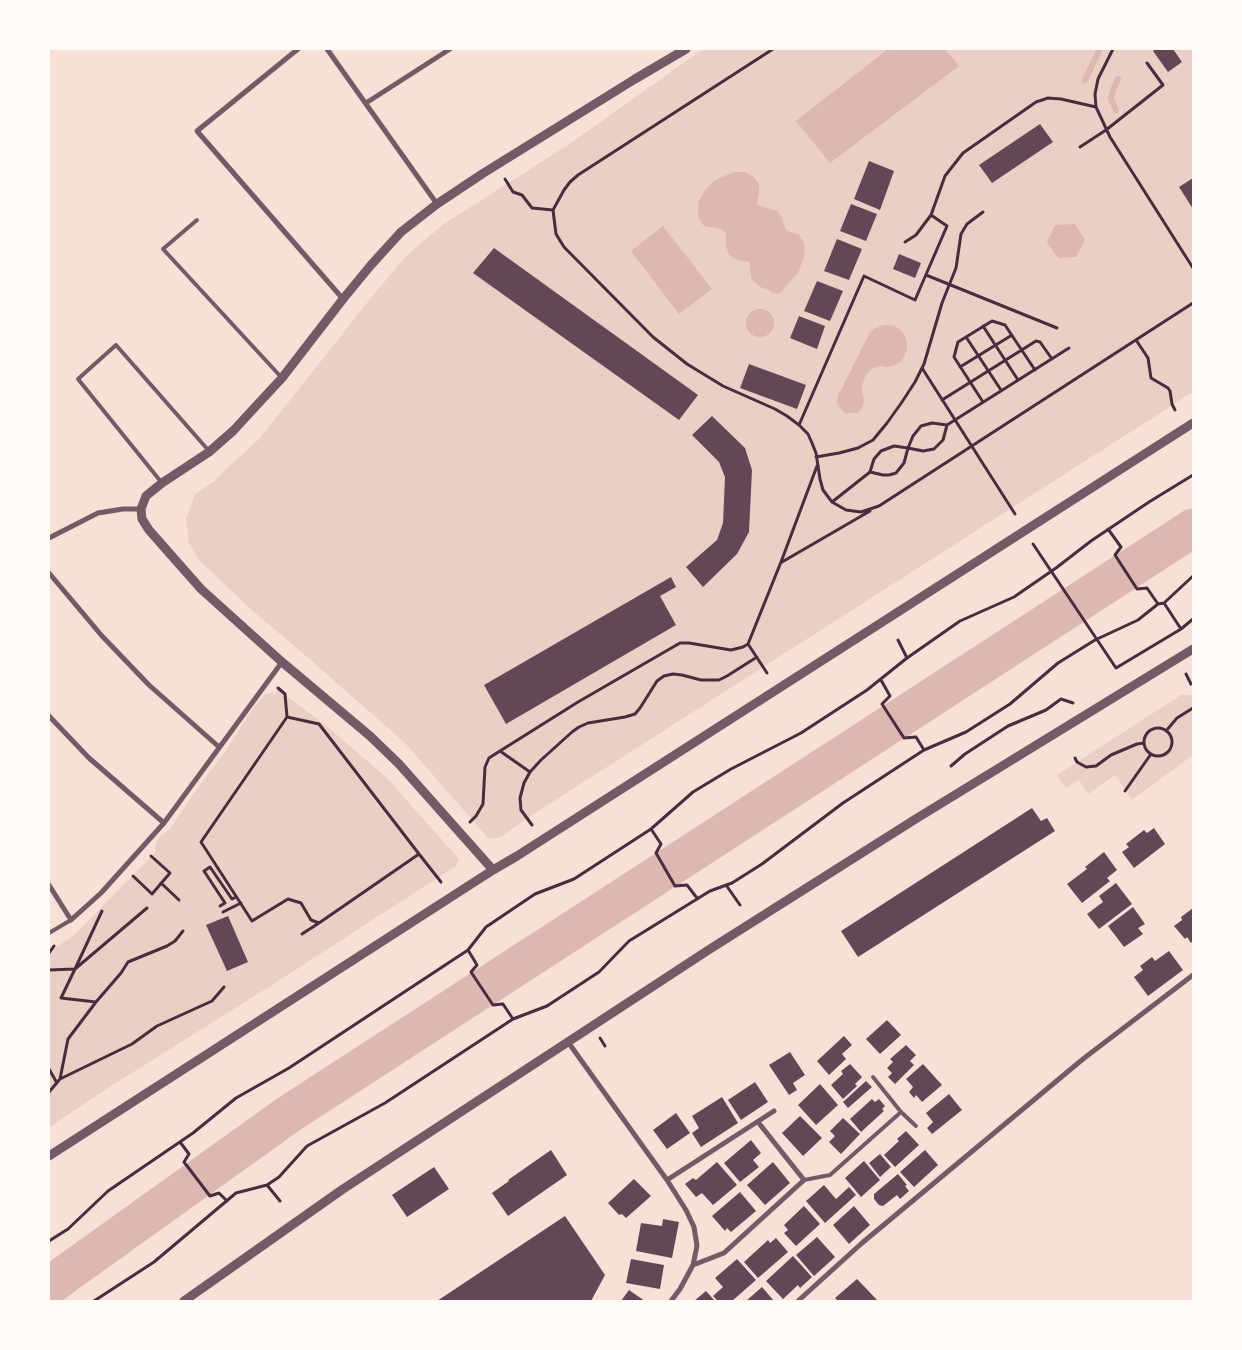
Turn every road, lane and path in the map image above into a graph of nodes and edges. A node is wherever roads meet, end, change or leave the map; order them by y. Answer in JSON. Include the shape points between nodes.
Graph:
{"nodes":[{"id":1,"x":298,"y":49,"type":"edge"},
{"id":2,"x":327,"y":49,"type":"edge"},
{"id":3,"x":450,"y":49,"type":"edge"},
{"id":4,"x":686,"y":49,"type":"edge"},
{"id":5,"x":773,"y":49,"type":"edge"},
{"id":6,"x":1113,"y":49,"type":"edge"},
{"id":7,"x":1147,"y":63,"type":"dead end"},
{"id":8,"x":366,"y":103,"type":"junction"},
{"id":9,"x":1096,"y":107,"type":"junction"},
{"id":10,"x":1106,"y":130,"type":"junction"},
{"id":11,"x":1080,"y":147,"type":"dead end"},
{"id":12,"x":505,"y":179,"type":"dead end"},
{"id":13,"x":437,"y":204,"type":"junction"},
{"id":14,"x":553,"y":210,"type":"junction"},
{"id":15,"x":983,"y":212,"type":"dead end"},
{"id":16,"x":931,"y":215,"type":"junction"},
{"id":17,"x":196,"y":220,"type":"dead end"},
{"id":18,"x":905,"y":242,"type":"dead end"},
{"id":19,"x":1192,"y":265,"type":"edge"},
{"id":20,"x":926,"y":274,"type":"junction"},
{"id":21,"x":950,"y":284,"type":"junction"},
{"id":22,"x":343,"y":299,"type":"junction"},
{"id":23,"x":1193,"y":304,"type":"edge"},
{"id":24,"x":983,"y":326,"type":"junction"},
{"id":25,"x":1057,"y":328,"type":"dead end"},
{"id":26,"x":1012,"y":335,"type":"junction"},
{"id":27,"x":966,"y":337,"type":"junction"},
{"id":28,"x":1136,"y":340,"type":"junction"},
{"id":29,"x":995,"y":345,"type":"junction"},
{"id":30,"x":1069,"y":348,"type":"dead end"},
{"id":31,"x":1021,"y":350,"type":"junction"},
{"id":32,"x":978,"y":355,"type":"junction"},
{"id":33,"x":1052,"y":359,"type":"junction"},
{"id":34,"x":1005,"y":360,"type":"junction"},
{"id":35,"x":960,"y":367,"type":"junction"},
{"id":36,"x":922,"y":368,"type":"junction"},
{"id":37,"x":989,"y":370,"type":"junction"},
{"id":38,"x":1034,"y":370,"type":"junction"},
{"id":39,"x":282,"y":378,"type":"junction"},
{"id":40,"x":1018,"y":380,"type":"junction"},
{"id":41,"x":970,"y":382,"type":"junction"},
{"id":42,"x":1001,"y":390,"type":"junction"},
{"id":43,"x":942,"y":400,"type":"junction"},
{"id":44,"x":983,"y":402,"type":"junction"},
{"id":45,"x":1175,"y":410,"type":"dead end"},
{"id":46,"x":955,"y":420,"type":"junction"},
{"id":47,"x":1193,"y":423,"type":"edge"},
{"id":48,"x":799,"y":425,"type":"junction"},
{"id":49,"x":947,"y":425,"type":"junction"},
{"id":50,"x":972,"y":446,"type":"junction"},
{"id":51,"x":908,"y":448,"type":"junction"},
{"id":52,"x":209,"y":452,"type":"junction"},
{"id":53,"x":816,"y":457,"type":"junction"},
{"id":54,"x":817,"y":465,"type":"junction"},
{"id":55,"x":870,"y":472,"type":"junction"},
{"id":56,"x":1193,"y":475,"type":"edge"},
{"id":57,"x":162,"y":483,"type":"junction"},
{"id":58,"x":832,"y":502,"type":"junction"},
{"id":59,"x":879,"y":506,"type":"junction"},
{"id":60,"x":140,"y":509,"type":"junction"},
{"id":61,"x":1015,"y":514,"type":"dead end"},
{"id":62,"x":1108,"y":529,"type":"junction"},
{"id":63,"x":49,"y":538,"type":"edge"},
{"id":64,"x":1032,"y":543,"type":"dead end"},
{"id":65,"x":781,"y":562,"type":"junction"},
{"id":66,"x":49,"y":573,"type":"edge"},
{"id":67,"x":1193,"y":576,"type":"edge"},
{"id":68,"x":1164,"y":603,"type":"junction"},
{"id":69,"x":1158,"y":604,"type":"junction"},
{"id":70,"x":1193,"y":619,"type":"edge"},
{"id":71,"x":1181,"y":628,"type":"junction"},
{"id":72,"x":898,"y":640,"type":"dead end"},
{"id":73,"x":748,"y":644,"type":"junction"},
{"id":74,"x":1193,"y":649,"type":"edge"},
{"id":75,"x":757,"y":657,"type":"junction"},
{"id":76,"x":907,"y":658,"type":"junction"},
{"id":77,"x":282,"y":662,"type":"junction"},
{"id":78,"x":767,"y":674,"type":"dead end"},
{"id":79,"x":1186,"y":674,"type":"dead end"},
{"id":80,"x":268,"y":680,"type":"junction"},
{"id":81,"x":881,"y":680,"type":"junction"},
{"id":82,"x":1191,"y":684,"type":"dead end"},
{"id":83,"x":1073,"y":703,"type":"dead end"},
{"id":84,"x":1193,"y":708,"type":"edge"},
{"id":85,"x":49,"y":716,"type":"edge"},
{"id":86,"x":287,"y":717,"type":"junction"},
{"id":87,"x":1166,"y":731,"type":"junction"},
{"id":88,"x":1144,"y":743,"type":"junction"},
{"id":89,"x":219,"y":747,"type":"junction"},
{"id":90,"x":924,"y":750,"type":"junction"},
{"id":91,"x":500,"y":751,"type":"junction"},
{"id":92,"x":1151,"y":754,"type":"junction"},
{"id":93,"x":1075,"y":758,"type":"dead end"},
{"id":94,"x":951,"y":766,"type":"dead end"},
{"id":95,"x":530,"y":772,"type":"junction"},
{"id":96,"x":1126,"y":791,"type":"dead end"},
{"id":97,"x":164,"y":823,"type":"junction"},
{"id":98,"x":468,"y":823,"type":"dead end"},
{"id":99,"x":532,"y":825,"type":"dead end"},
{"id":100,"x":651,"y":829,"type":"junction"},
{"id":101,"x":142,"y":847,"type":"junction"},
{"id":102,"x":419,"y":854,"type":"junction"},
{"id":103,"x":123,"y":868,"type":"junction"},
{"id":104,"x":492,"y":870,"type":"junction"},
{"id":105,"x":441,"y":882,"type":"dead end"},
{"id":106,"x":161,"y":884,"type":"junction"},
{"id":107,"x":49,"y":885,"type":"edge"},
{"id":108,"x":726,"y":885,"type":"junction"},
{"id":109,"x":236,"y":896,"type":"junction"},
{"id":110,"x":698,"y":898,"type":"junction"},
{"id":111,"x":179,"y":900,"type":"dead end"},
{"id":112,"x":241,"y":903,"type":"junction"},
{"id":113,"x":740,"y":905,"type":"dead end"},
{"id":114,"x":220,"y":906,"type":"dead end"},
{"id":115,"x":147,"y":908,"type":"dead end"},
{"id":116,"x":103,"y":910,"type":"dead end"},
{"id":117,"x":223,"y":912,"type":"dead end"},
{"id":118,"x":71,"y":920,"type":"junction"},
{"id":119,"x":319,"y":923,"type":"junction"},
{"id":120,"x":183,"y":931,"type":"dead end"},
{"id":121,"x":49,"y":933,"type":"edge"},
{"id":122,"x":302,"y":934,"type":"dead end"},
{"id":123,"x":468,"y":950,"type":"junction"},
{"id":124,"x":49,"y":970,"type":"edge"},
{"id":125,"x":75,"y":970,"type":"junction"},
{"id":126,"x":1193,"y":975,"type":"edge"},
{"id":127,"x":224,"y":987,"type":"dead end"},
{"id":128,"x":96,"y":1002,"type":"junction"},
{"id":129,"x":513,"y":1019,"type":"junction"},
{"id":130,"x":599,"y":1037,"type":"dead end"},
{"id":131,"x":568,"y":1042,"type":"junction"},
{"id":132,"x":605,"y":1046,"type":"dead end"},
{"id":133,"x":49,"y":1069,"type":"edge"},
{"id":134,"x":874,"y":1077,"type":"dead end"},
{"id":135,"x":58,"y":1081,"type":"junction"},
{"id":136,"x":49,"y":1092,"type":"edge"},
{"id":137,"x":774,"y":1112,"type":"dead end"},
{"id":138,"x":900,"y":1112,"type":"junction"},
{"id":139,"x":758,"y":1122,"type":"junction"},
{"id":140,"x":916,"y":1126,"type":"dead end"},
{"id":141,"x":180,"y":1142,"type":"junction"},
{"id":142,"x":49,"y":1156,"type":"edge"},
{"id":143,"x":667,"y":1180,"type":"junction"},
{"id":144,"x":804,"y":1180,"type":"junction"},
{"id":145,"x":268,"y":1185,"type":"junction"},
{"id":146,"x":227,"y":1201,"type":"junction"},
{"id":147,"x":280,"y":1201,"type":"dead end"},
{"id":148,"x":49,"y":1241,"type":"edge"},
{"id":149,"x":693,"y":1265,"type":"junction"},
{"id":150,"x":94,"y":1301,"type":"edge"},
{"id":151,"x":184,"y":1301,"type":"edge"},
{"id":152,"x":671,"y":1301,"type":"edge"},
{"id":153,"x":798,"y":1301,"type":"edge"}],
"edges":[{"from":1,"to":22,"type":"street","via":[[197,131]]},
{"from":2,"to":8,"type":"street"},
{"from":3,"to":8,"type":"street"},
{"from":4,"to":13,"type":"street"},
{"from":5,"to":14,"type":"path","via":[[578,175],[564,190]]},
{"from":6,"to":9,"type":"path","via":[[1098,79]]},
{"from":7,"to":10,"type":"path","via":[[1163,85]]},
{"from":8,"to":13,"type":"street"},
{"from":9,"to":10,"type":"path"},
{"from":9,"to":16,"type":"path","via":[[1061,99],[1048,98],[1036,102],[963,153],[945,176]]},
{"from":10,"to":11,"type":"path"},
{"from":10,"to":19,"type":"path"},
{"from":12,"to":14,"type":"path","via":[[513,192],[522,194],[532,208]]},
{"from":13,"to":22,"type":"street","via":[[401,232]]},
{"from":14,"to":48,"type":"path","via":[[556,234],[564,247],[653,337],[687,364],[723,386],[775,409]]},
{"from":15,"to":21,"type":"path","via":[[967,224],[961,234]]},
{"from":16,"to":18,"type":"path","via":[[916,235]]},
{"from":16,"to":20,"type":"path","via":[[947,226]]},
{"from":17,"to":39,"type":"lane","via":[[163,248]]},
{"from":20,"to":21,"type":"path"},
{"from":20,"to":48,"type":"path","via":[[915,300],[864,276]]},
{"from":21,"to":25,"type":"path"},
{"from":21,"to":36,"type":"path"},
{"from":22,"to":39,"type":"street"},
{"from":23,"to":28,"type":"path"},
{"from":24,"to":26,"type":"path","via":[[992,321],[1005,326]]},
{"from":24,"to":27,"type":"path"},
{"from":24,"to":29,"type":"path"},
{"from":26,"to":29,"type":"path"},
{"from":26,"to":31,"type":"path"},
{"from":27,"to":32,"type":"path"},
{"from":27,"to":35,"type":"path","via":[[958,342],[954,357]]},
{"from":28,"to":45,"type":"path","via":[[1148,358],[1149,375],[1168,388]]},
{"from":28,"to":50,"type":"path"},
{"from":29,"to":32,"type":"path"},
{"from":29,"to":34,"type":"path"},
{"from":30,"to":33,"type":"path"},
{"from":31,"to":33,"type":"path","via":[[1040,342]]},
{"from":31,"to":34,"type":"path"},
{"from":31,"to":38,"type":"path"},
{"from":32,"to":35,"type":"path"},
{"from":32,"to":37,"type":"path"},
{"from":33,"to":38,"type":"path"},
{"from":34,"to":37,"type":"path"},
{"from":34,"to":40,"type":"path"},
{"from":35,"to":41,"type":"path"},
{"from":36,"to":43,"type":"path"},
{"from":36,"to":53,"type":"path","via":[[902,402],[873,440],[858,448]]},
{"from":37,"to":41,"type":"path"},
{"from":37,"to":42,"type":"path"},
{"from":38,"to":40,"type":"path"},
{"from":39,"to":52,"type":"street"},
{"from":40,"to":42,"type":"path"},
{"from":41,"to":43,"type":"path"},
{"from":41,"to":44,"type":"path"},
{"from":42,"to":44,"type":"path"},
{"from":43,"to":46,"type":"path"},
{"from":44,"to":46,"type":"path"},
{"from":46,"to":49,"type":"path"},
{"from":46,"to":50,"type":"path"},
{"from":47,"to":104,"type":"street"},
{"from":48,"to":53,"type":"path","via":[[808,434]]},
{"from":49,"to":51,"type":"path","via":[[932,423],[921,426]]},
{"from":49,"to":51,"type":"path","via":[[943,440],[934,449]]},
{"from":50,"to":59,"type":"path"},
{"from":50,"to":61,"type":"path"},
{"from":51,"to":55,"type":"path","via":[[894,446],[881,451]]},
{"from":51,"to":55,"type":"path","via":[[904,463],[896,473]]},
{"from":52,"to":57,"type":"street"},
{"from":52,"to":57,"type":"lane","via":[[116,345],[78,379]]},
{"from":53,"to":54,"type":"path"},
{"from":54,"to":58,"type":"path","via":[[823,490]]},
{"from":54,"to":65,"type":"path"},
{"from":55,"to":58,"type":"path"},
{"from":56,"to":62,"type":"path"},
{"from":57,"to":60,"type":"street","via":[[146,496]]},
{"from":58,"to":59,"type":"path","via":[[846,510],[861,512]]},
{"from":59,"to":65,"type":"path"},
{"from":60,"to":63,"type":"street","via":[[123,508],[98,513]]},
{"from":60,"to":77,"type":"street","via":[[149,530],[201,589]]},
{"from":62,"to":69,"type":"path","via":[[1121,547],[1115,555],[1137,589],[1147,588]]},
{"from":62,"to":76,"type":"path","via":[[1014,597],[960,621]]},
{"from":64,"to":71,"type":"path","via":[[1116,668]]},
{"from":65,"to":73,"type":"path"},
{"from":66,"to":89,"type":"street","via":[[149,685]]},
{"from":67,"to":68,"type":"path"},
{"from":68,"to":69,"type":"path"},
{"from":68,"to":71,"type":"path"},
{"from":69,"to":90,"type":"path","via":[[1138,620],[1095,640],[1058,663],[1010,704],[966,732]]},
{"from":70,"to":71,"type":"path"},
{"from":72,"to":76,"type":"path"},
{"from":73,"to":75,"type":"path"},
{"from":73,"to":91,"type":"path","via":[[732,650],[680,643]]},
{"from":74,"to":131,"type":"street","via":[[726,938]]},
{"from":75,"to":78,"type":"path"},
{"from":75,"to":95,"type":"path","via":[[719,680],[673,674],[664,676],[634,714],[579,727]]},
{"from":76,"to":81,"type":"path"},
{"from":77,"to":80,"type":"street"},
{"from":77,"to":104,"type":"street","via":[[399,764]]},
{"from":79,"to":82,"type":"path"},
{"from":80,"to":86,"type":"path","via":[[285,694]]},
{"from":80,"to":89,"type":"street"},
{"from":81,"to":90,"type":"path","via":[[890,696],[882,704],[904,738],[916,736]]},
{"from":81,"to":100,"type":"path","via":[[801,732],[693,792]]},
{"from":83,"to":94,"type":"path","via":[[1061,699],[1046,710],[1008,726]]},
{"from":84,"to":87,"type":"path","via":[[1177,718]]},
{"from":85,"to":97,"type":"street","via":[[89,758]]},
{"from":86,"to":102,"type":"path","via":[[319,724]]},
{"from":86,"to":109,"type":"path","via":[[201,842]]},
{"from":87,"to":88,"type":"path","via":[[1153,729],[1146,734]]},
{"from":87,"to":92,"type":"path","via":[[1171,738],[1168,752],[1160,756]]},
{"from":88,"to":92,"type":"path"},
{"from":88,"to":93,"type":"path","via":[[1111,755],[1096,766],[1086,767]]},
{"from":89,"to":97,"type":"street"},
{"from":90,"to":108,"type":"path","via":[[843,802],[762,864]]},
{"from":91,"to":95,"type":"path"},
{"from":91,"to":98,"type":"path","via":[[488,758],[483,804]]},
{"from":92,"to":96,"type":"path"},
{"from":95,"to":99,"type":"path","via":[[521,790],[520,804]]},
{"from":97,"to":101,"type":"street"},
{"from":100,"to":110,"type":"path","via":[[660,844],[656,853],[675,886],[687,885]]},
{"from":100,"to":123,"type":"path","via":[[574,879],[535,894],[486,927]]},
{"from":101,"to":103,"type":"street"},
{"from":101,"to":106,"type":"path","via":[[170,873]]},
{"from":102,"to":105,"type":"path"},
{"from":102,"to":119,"type":"path"},
{"from":103,"to":106,"type":"path","via":[[152,894]]},
{"from":103,"to":118,"type":"street"},
{"from":104,"to":142,"type":"street"},
{"from":106,"to":111,"type":"path"},
{"from":107,"to":118,"type":"street"},
{"from":108,"to":110,"type":"path"},
{"from":108,"to":113,"type":"path"},
{"from":109,"to":112,"type":"path"},
{"from":109,"to":114,"type":"path","via":[[232,899],[210,867],[204,871],[225,903]]},
{"from":110,"to":129,"type":"path","via":[[629,941],[599,972],[584,982],[547,1006]]},
{"from":112,"to":117,"type":"path"},
{"from":112,"to":119,"type":"path","via":[[252,921],[288,899],[301,903],[312,920]]},
{"from":115,"to":125,"type":"path"},
{"from":116,"to":125,"type":"path"},
{"from":118,"to":121,"type":"lane"},
{"from":119,"to":122,"type":"path"},
{"from":120,"to":128,"type":"path","via":[[167,946],[128,962]]},
{"from":123,"to":129,"type":"path","via":[[477,964],[471,972],[494,1005],[502,1004]]},
{"from":123,"to":141,"type":"path","via":[[289,1068],[236,1098]]},
{"from":124,"to":125,"type":"path"},
{"from":125,"to":128,"type":"path","via":[[61,998]]},
{"from":126,"to":153,"type":"street","via":[[1083,1059],[862,1243]]},
{"from":127,"to":135,"type":"path","via":[[212,1001],[157,1026],[132,1044]]},
{"from":128,"to":135,"type":"path","via":[[68,1039]]},
{"from":129,"to":145,"type":"path","via":[[384,1103],[307,1146]]},
{"from":130,"to":132,"type":"path"},
{"from":131,"to":143,"type":"street"},
{"from":131,"to":151,"type":"street","via":[[343,1188]]},
{"from":133,"to":135,"type":"path"},
{"from":134,"to":138,"type":"lane"},
{"from":135,"to":136,"type":"path"},
{"from":137,"to":139,"type":"street"},
{"from":138,"to":140,"type":"lane"},
{"from":138,"to":144,"type":"lane","via":[[830,1174]]},
{"from":139,"to":143,"type":"street"},
{"from":139,"to":144,"type":"street"},
{"from":141,"to":146,"type":"path","via":[[189,1154],[184,1162],[210,1196],[219,1193]]},
{"from":141,"to":148,"type":"path","via":[[108,1191]]},
{"from":143,"to":149,"type":"street","via":[[694,1227],[697,1246]]},
{"from":144,"to":149,"type":"street","via":[[724,1254]]},
{"from":145,"to":146,"type":"path","via":[[236,1193]]},
{"from":145,"to":147,"type":"path"},
{"from":146,"to":150,"type":"path","via":[[154,1262]]},
{"from":149,"to":152,"type":"street"}]}
